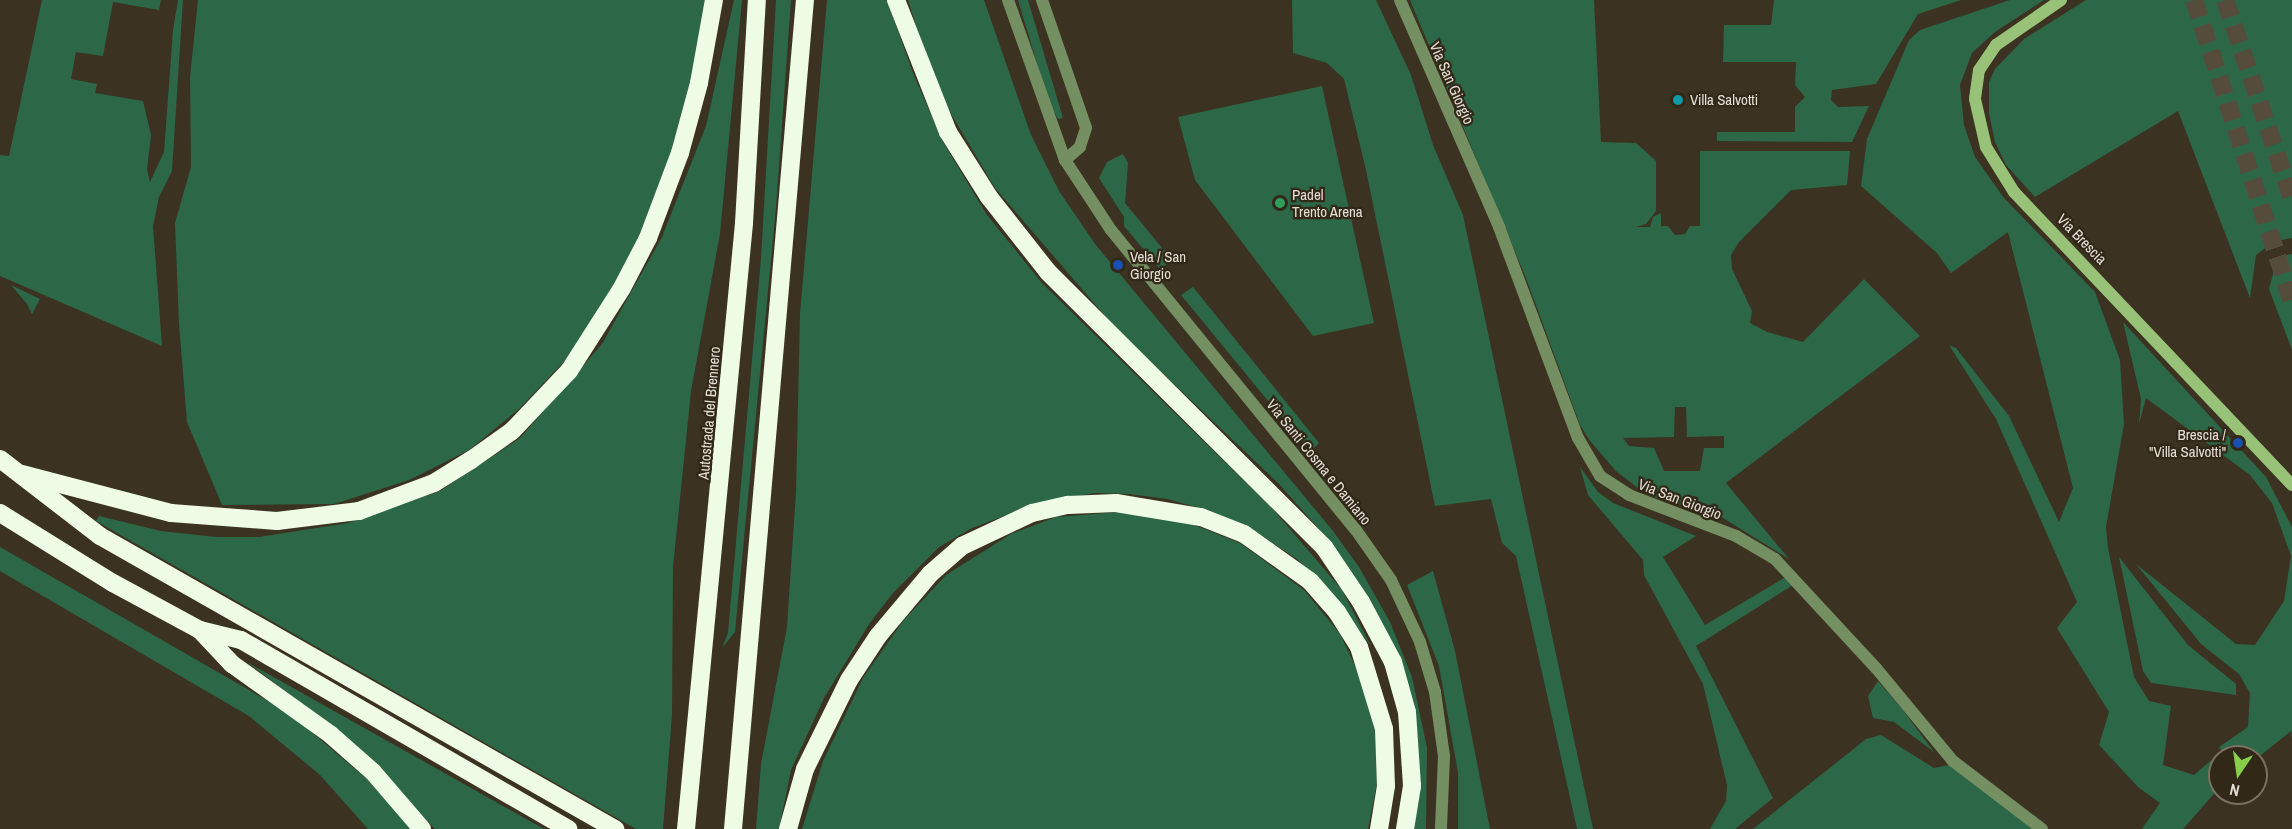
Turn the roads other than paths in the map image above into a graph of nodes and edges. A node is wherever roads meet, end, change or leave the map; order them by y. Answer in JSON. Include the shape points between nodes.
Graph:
{"nodes":[{"id":1,"x":714,"y":0,"type":"edge"},
{"id":2,"x":757,"y":0,"type":"edge"},
{"id":3,"x":805,"y":0,"type":"edge"},
{"id":4,"x":896,"y":0,"type":"edge"},
{"id":5,"x":1008,"y":0,"type":"edge"},
{"id":6,"x":1042,"y":0,"type":"edge"},
{"id":7,"x":1400,"y":0,"type":"edge"},
{"id":8,"x":2061,"y":0,"type":"edge"},
{"id":9,"x":1065,"y":160,"type":"junction"},
{"id":10,"x":0,"y":459,"type":"edge"},
{"id":11,"x":22,"y":474,"type":"junction"},
{"id":12,"x":2292,"y":484,"type":"edge"},
{"id":13,"x":0,"y":513,"type":"edge"},
{"id":14,"x":200,"y":630,"type":"junction"},
{"id":15,"x":422,"y":829,"type":"edge"},
{"id":16,"x":568,"y":829,"type":"edge"},
{"id":17,"x":615,"y":829,"type":"edge"},
{"id":18,"x":686,"y":829,"type":"edge"},
{"id":19,"x":733,"y":829,"type":"edge"},
{"id":20,"x":788,"y":829,"type":"edge"},
{"id":21,"x":1378,"y":829,"type":"edge"},
{"id":22,"x":1405,"y":829,"type":"edge"},
{"id":23,"x":1441,"y":829,"type":"edge"},
{"id":24,"x":2042,"y":829,"type":"edge"}],
"edges":[{"from":1,"to":11,"type":"highway","via":[[699,83],[680,153],[648,238],[622,288],[569,371],[512,431],[471,460],[434,483],[359,511],[278,521],[171,513]]},
{"from":2,"to":18,"type":"highway","name":"Autostrada del Brennero","via":[[744,223]]},
{"from":3,"to":19,"type":"highway"},
{"from":4,"to":22,"type":"highway","via":[[948,132],[989,197],[1048,272],[1324,547],[1361,602],[1393,662],[1407,712],[1412,786]]},
{"from":5,"to":9,"type":"street","name":"Via Santi Cosma e Damiano"},
{"from":6,"to":9,"type":"street","via":[[1086,128],[1080,147]]},
{"from":7,"to":24,"type":"street","name":"Via San Giorgio","via":[[1499,227],[1578,438],[1600,476],[1629,495],[1736,536],[1775,560],[1876,668],[1953,761]]},
{"from":8,"to":12,"type":"street","name":"Via Brescia","via":[[1996,45],[1979,70],[1975,99],[1986,147],[2014,192]]},
{"from":9,"to":23,"type":"street","name":"Via Santi Cosma e Damiano","via":[[1111,230],[1356,530],[1391,580],[1420,642],[1435,692],[1444,756]]},
{"from":10,"to":11,"type":"highway"},
{"from":11,"to":17,"type":"highway","via":[[100,536]]},
{"from":13,"to":14,"type":"highway","via":[[113,583]]},
{"from":14,"to":15,"type":"highway","via":[[232,664],[331,735],[373,772]]},
{"from":14,"to":16,"type":"highway","via":[[241,640]]},
{"from":20,"to":21,"type":"highway","via":[[805,769],[849,680],[891,618],[930,574],[962,546],[1032,513],[1068,505],[1116,503],[1201,517],[1244,534],[1310,581],[1337,612],[1359,647],[1384,729],[1386,786]]}]}
